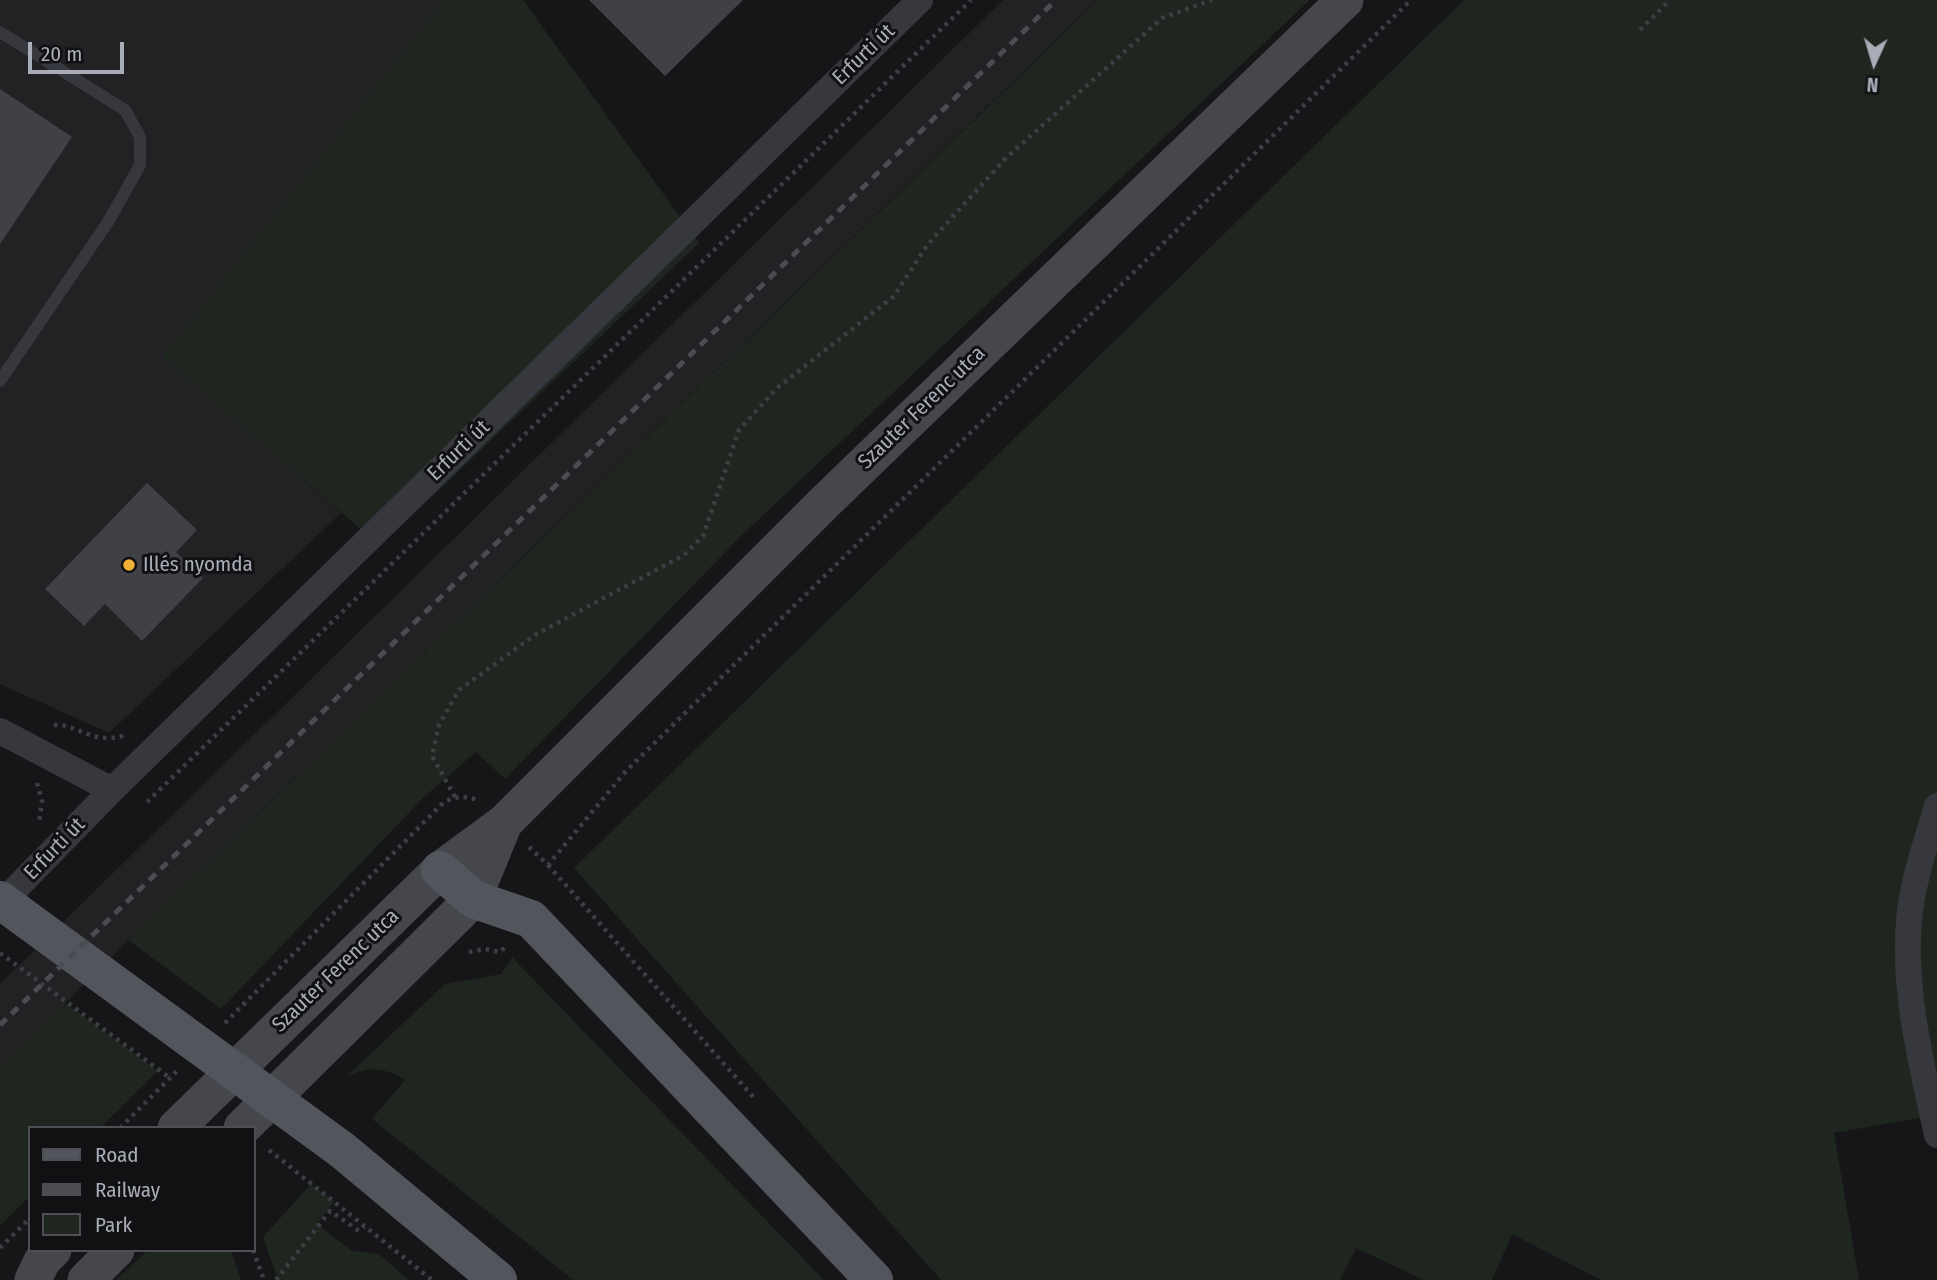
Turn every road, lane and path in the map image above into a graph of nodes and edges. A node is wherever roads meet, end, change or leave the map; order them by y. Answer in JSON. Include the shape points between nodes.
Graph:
{"nodes":[{"id":1,"x":920,"y":0,"type":"edge"},
{"id":2,"x":971,"y":0,"type":"edge"},
{"id":3,"x":1212,"y":0,"type":"edge"},
{"id":4,"x":1345,"y":0,"type":"edge"},
{"id":5,"x":1411,"y":0,"type":"edge"},
{"id":6,"x":1670,"y":0,"type":"edge"},
{"id":7,"x":1640,"y":30,"type":"dead end"},
{"id":8,"x":0,"y":32,"type":"edge"},
{"id":9,"x":0,"y":381,"type":"edge"},
{"id":10,"x":0,"y":731,"type":"edge"},
{"id":11,"x":128,"y":734,"type":"dead end"},
{"id":12,"x":38,"y":751,"type":"junction"},
{"id":13,"x":112,"y":790,"type":"junction"},
{"id":14,"x":454,"y":797,"type":"junction"},
{"id":15,"x":146,"y":802,"type":"dead end"},
{"id":16,"x":1937,"y":806,"type":"edge"},
{"id":17,"x":504,"y":823,"type":"junction"},
{"id":18,"x":33,"y":835,"type":"dead end"},
{"id":19,"x":548,"y":865,"type":"junction"},
{"id":20,"x":440,"y":870,"type":"junction"},
{"id":21,"x":473,"y":899,"type":"junction"},
{"id":22,"x":0,"y":903,"type":"edge"},
{"id":23,"x":0,"y":953,"type":"edge"},
{"id":24,"x":218,"y":1030,"type":"dead end"},
{"id":25,"x":179,"y":1069,"type":"dead end"},
{"id":26,"x":173,"y":1080,"type":"dead end"},
{"id":27,"x":760,"y":1104,"type":"dead end"},
{"id":28,"x":122,"y":1126,"type":"edge"},
{"id":29,"x":178,"y":1126,"type":"edge"},
{"id":30,"x":256,"y":1134,"type":"edge"},
{"id":31,"x":1937,"y":1135,"type":"edge"},
{"id":32,"x":256,"y":1139,"type":"edge"},
{"id":33,"x":28,"y":1220,"type":"edge"},
{"id":34,"x":365,"y":1226,"type":"junction"},
{"id":35,"x":0,"y":1248,"type":"edge"},
{"id":36,"x":114,"y":1252,"type":"edge"},
{"id":37,"x":254,"y":1252,"type":"edge"},
{"id":38,"x":86,"y":1280,"type":"edge"},
{"id":39,"x":264,"y":1280,"type":"edge"},
{"id":40,"x":276,"y":1280,"type":"edge"},
{"id":41,"x":432,"y":1280,"type":"edge"},
{"id":42,"x":498,"y":1280,"type":"edge"},
{"id":43,"x":874,"y":1280,"type":"edge"}],
"edges":[{"from":1,"to":13,"type":"street","name":"Erfurti út"},
{"from":2,"to":15,"type":"path"},
{"from":3,"to":14,"type":"path","via":[[1162,18],[1006,158],[928,244],[894,296],[776,388],[739,430],[703,536],[684,555],[535,635],[459,690],[439,725],[432,757]]},
{"from":4,"to":17,"type":"street","name":"Szauter Ferenc utca","via":[[826,500]]},
{"from":5,"to":19,"type":"path","via":[[626,771]]},
{"from":6,"to":7,"type":"path"},
{"from":8,"to":9,"type":"lane","via":[[125,110],[140,137],[140,165],[108,222]]},
{"from":10,"to":12,"type":"street"},
{"from":11,"to":12,"type":"path","via":[[112,740],[55,724]]},
{"from":12,"to":13,"type":"street"},
{"from":12,"to":18,"type":"path","via":[[32,762],[42,802]]},
{"from":13,"to":22,"type":"street","name":"Erfurti út"},
{"from":14,"to":17,"type":"path","via":[[483,803]]},
{"from":14,"to":24,"type":"path"},
{"from":16,"to":31,"type":"street","via":[[1916,880],[1908,952],[1913,1023]]},
{"from":17,"to":19,"type":"path"},
{"from":17,"to":20,"type":"street","name":"Szauter Ferenc utca"},
{"from":17,"to":21,"type":"street","name":"Szauter Ferenc utca"},
{"from":19,"to":27,"type":"path"},
{"from":20,"to":21,"type":"main road"},
{"from":20,"to":29,"type":"street","name":"Szauter Ferenc utca"},
{"from":21,"to":30,"type":"street","name":"Szauter Ferenc utca"},
{"from":21,"to":43,"type":"main road","via":[[531,919]]},
{"from":22,"to":42,"type":"main road","via":[[342,1150]]},
{"from":23,"to":26,"type":"path"},
{"from":25,"to":28,"type":"path"},
{"from":32,"to":34,"type":"path"},
{"from":33,"to":35,"type":"path"},
{"from":34,"to":40,"type":"path","via":[[359,1231],[330,1211]]},
{"from":34,"to":41,"type":"path"},
{"from":36,"to":38,"type":"street"},
{"from":37,"to":39,"type":"path"}]}
